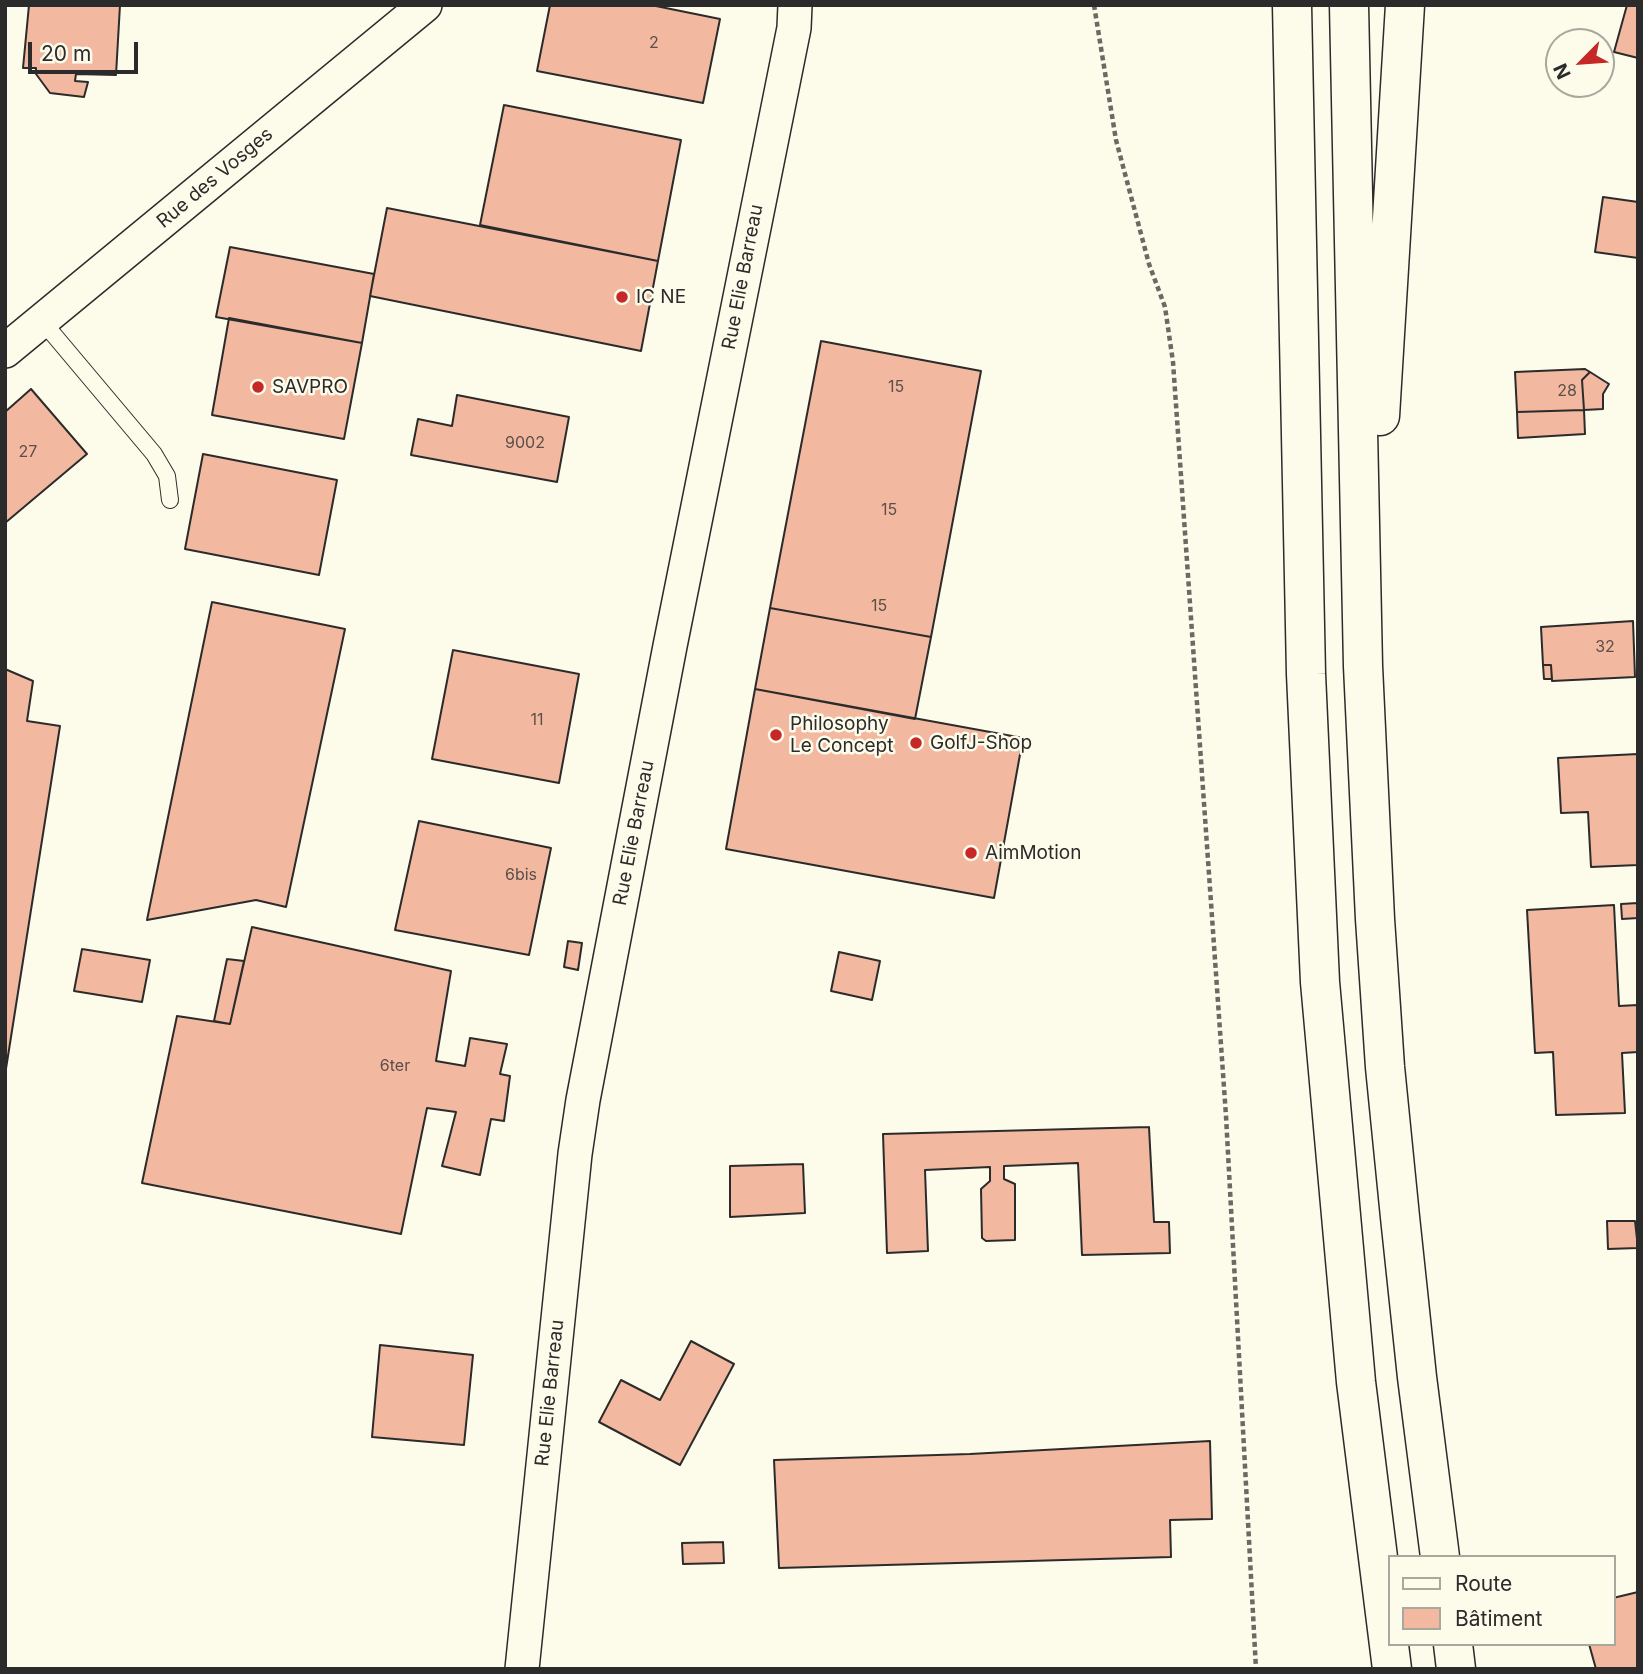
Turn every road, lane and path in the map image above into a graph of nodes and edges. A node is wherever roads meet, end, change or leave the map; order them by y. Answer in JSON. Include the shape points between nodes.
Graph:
{"nodes":[{"id":1,"x":425,"y":5,"type":"edge"},
{"id":2,"x":795,"y":5,"type":"edge"},
{"id":3,"x":1094,"y":5,"type":"edge"},
{"id":4,"x":1292,"y":5,"type":"edge"},
{"id":5,"x":1349,"y":5,"type":"edge"},
{"id":6,"x":1405,"y":5,"type":"edge"},
{"id":7,"x":43,"y":322,"type":"junction"},
{"id":8,"x":5,"y":352,"type":"edge"},
{"id":9,"x":170,"y":500,"type":"dead end"},
{"id":10,"x":1363,"y":666,"type":"junction"},
{"id":11,"x":1440,"y":1555,"type":"edge"},
{"id":12,"x":1388,"y":1637,"type":"edge"},
{"id":13,"x":1389,"y":1646,"type":"edge"},
{"id":14,"x":1453,"y":1646,"type":"edge"},
{"id":15,"x":522,"y":1669,"type":"edge"},
{"id":16,"x":1256,"y":1669,"type":"edge"},
{"id":17,"x":1392,"y":1669,"type":"edge"},
{"id":18,"x":1456,"y":1669,"type":"edge"}],
"edges":[{"from":1,"to":7,"type":"street","name":"Rue des Vosges"},
{"from":2,"to":15,"type":"street","name":"Rue Elie Barreau","via":[[583,1100]]},
{"from":3,"to":16,"type":"path","via":[[1116,140],[1165,307],[1173,362],[1226,1116]]},
{"from":4,"to":12,"type":"highway","via":[[1306,688],[1320,982],[1354,1369]]},
{"from":5,"to":10,"type":"highway"},
{"from":6,"to":10,"type":"highway"},
{"from":7,"to":8,"type":"street","name":"Rue des Vosges"},
{"from":7,"to":9,"type":"lane","via":[[155,454],[167,476]]},
{"from":10,"to":11,"type":"highway","via":[[1385,1067]]},
{"from":13,"to":17,"type":"highway"},
{"from":14,"to":18,"type":"highway"}]}
